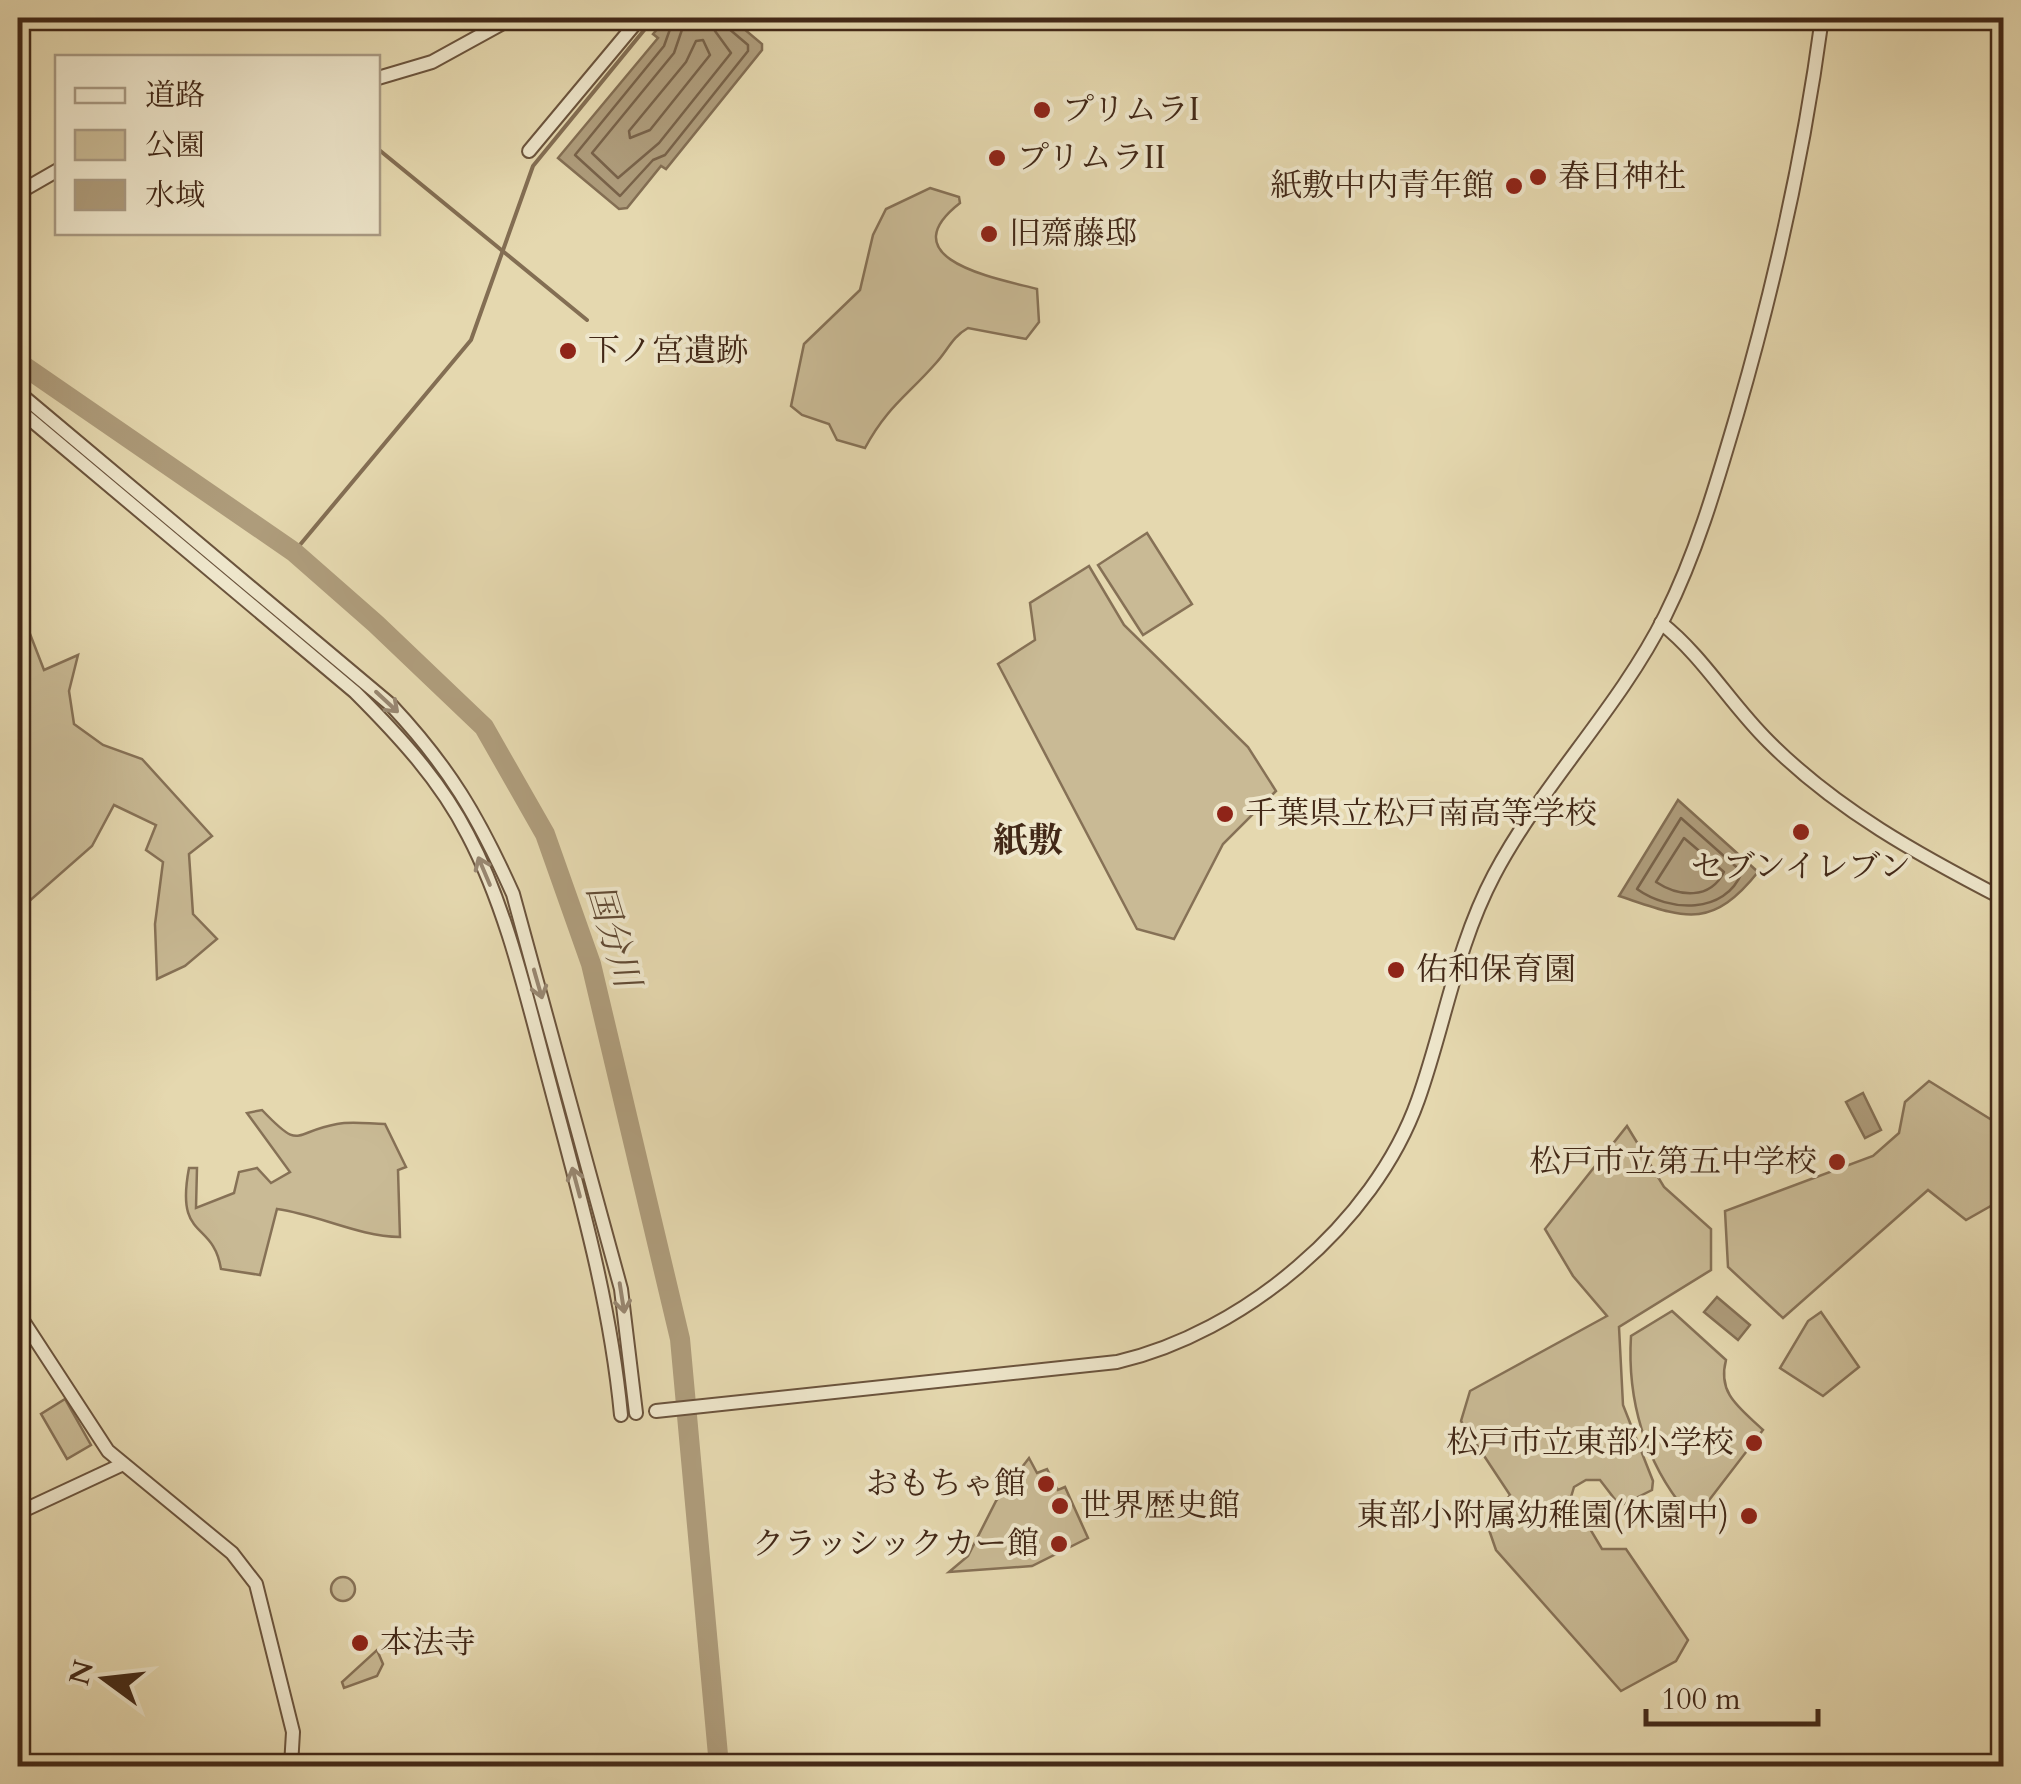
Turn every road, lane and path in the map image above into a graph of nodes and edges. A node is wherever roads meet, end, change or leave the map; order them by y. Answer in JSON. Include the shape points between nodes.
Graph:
{"nodes":[{"id":1,"x":512,"y":18,"type":"edge"},
{"id":2,"x":640,"y":18,"type":"edge"},
{"id":3,"x":1822,"y":18,"type":"edge"},
{"id":4,"x":380,"y":77,"type":"edge"},
{"id":5,"x":530,"y":150,"type":"dead end"},
{"id":6,"x":55,"y":172,"type":"edge"},
{"id":7,"x":18,"y":193,"type":"edge"},
{"id":8,"x":18,"y":392,"type":"edge"},
{"id":9,"x":18,"y":409,"type":"edge"},
{"id":10,"x":1661,"y":623,"type":"junction"},
{"id":11,"x":2004,"y":899,"type":"edge"},
{"id":12,"x":18,"y":1312,"type":"edge"},
{"id":13,"x":656,"y":1411,"type":"dead end"},
{"id":14,"x":121,"y":1465,"type":"junction"},
{"id":15,"x":18,"y":1513,"type":"edge"},
{"id":16,"x":291,"y":1766,"type":"edge"}],
"edges":[{"from":1,"to":4,"type":"street","via":[[432,62]]},
{"from":2,"to":5,"type":"street"},
{"from":3,"to":10,"type":"street","via":[[1760,342],[1693,552]]},
{"from":6,"to":7,"type":"street"},
{"from":8,"to":9,"type":"street","one_way":true,"via":[[391,705],[440,758],[512,894],[621,1288],[628,1414],[610,1314],[534,1024],[469,835],[404,741],[355,692]]},
{"from":10,"to":11,"type":"street","via":[[1809,779],[1886,836]]},
{"from":10,"to":13,"type":"street","via":[[1496,871],[1453,971],[1417,1104],[1386,1164],[1299,1267],[1236,1312],[1150,1354],[1117,1362]]},
{"from":12,"to":14,"type":"street"},
{"from":14,"to":15,"type":"street"},
{"from":14,"to":16,"type":"street","via":[[232,1552],[256,1584],[293,1732]]}]}
